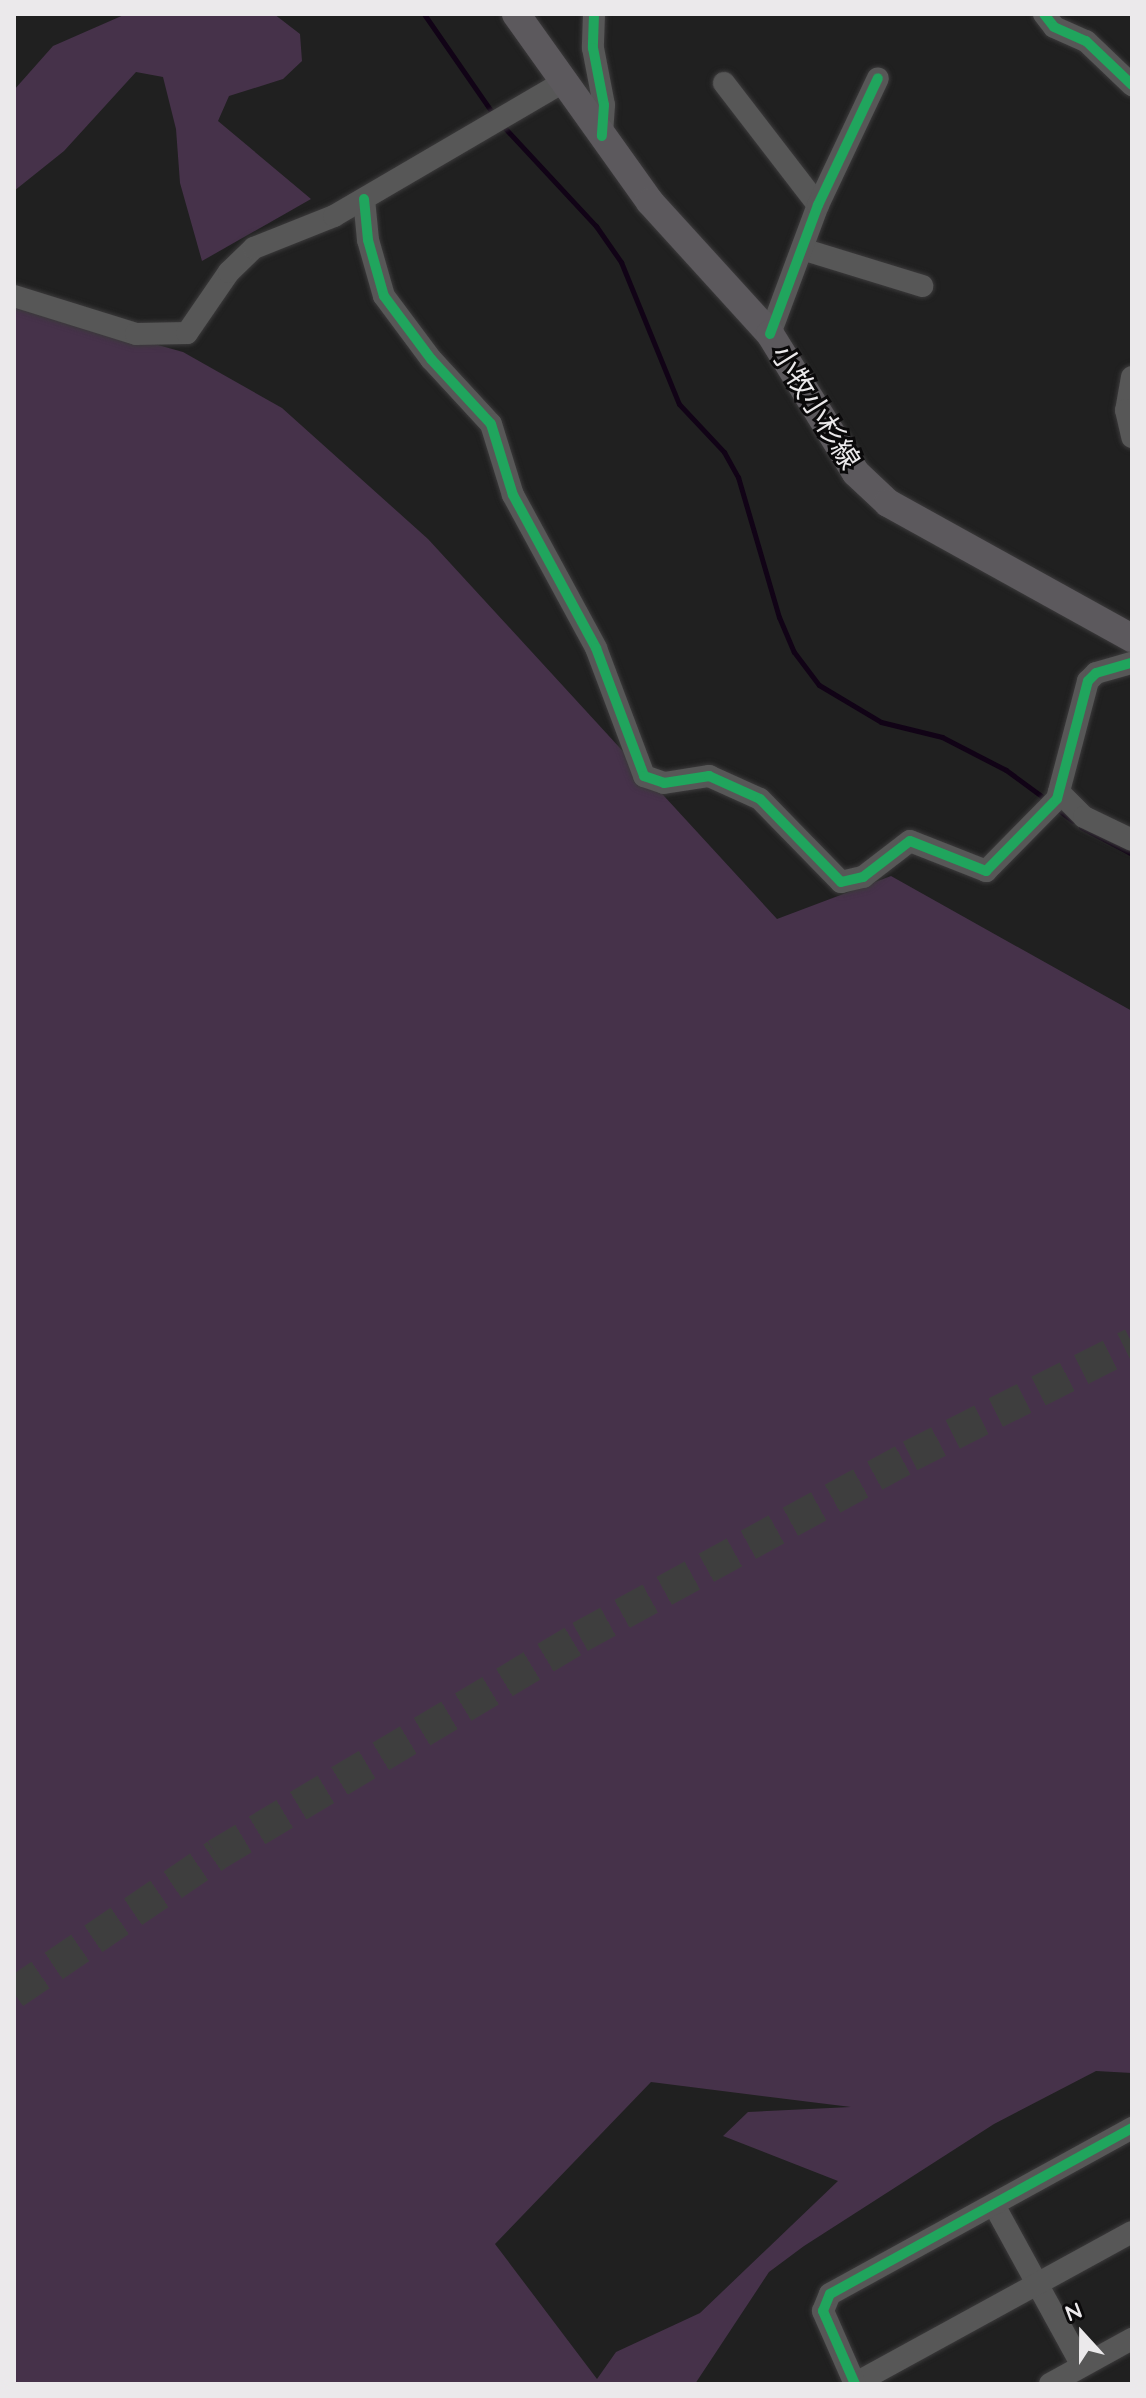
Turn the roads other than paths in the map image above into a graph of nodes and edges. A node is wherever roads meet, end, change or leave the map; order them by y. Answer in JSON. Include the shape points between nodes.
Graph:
{"nodes":[{"id":1,"x":516,"y":14,"type":"edge"},
{"id":2,"x":594,"y":14,"type":"edge"},
{"id":3,"x":1044,"y":14,"type":"edge"},
{"id":4,"x":878,"y":78,"type":"dead end"},
{"id":5,"x":565,"y":81,"type":"junction"},
{"id":6,"x":724,"y":83,"type":"dead end"},
{"id":7,"x":1132,"y":85,"type":"edge"},
{"id":8,"x":602,"y":136,"type":"junction"},
{"id":9,"x":364,"y":199,"type":"junction"},
{"id":10,"x":818,"y":205,"type":"junction"},
{"id":11,"x":802,"y":249,"type":"junction"},
{"id":12,"x":922,"y":286,"type":"dead end"},
{"id":13,"x":14,"y":296,"type":"edge"},
{"id":14,"x":770,"y":334,"type":"junction"},
{"id":15,"x":1132,"y":377,"type":"edge"},
{"id":16,"x":1132,"y":437,"type":"edge"},
{"id":17,"x":1132,"y":638,"type":"edge"},
{"id":18,"x":1132,"y":663,"type":"edge"},
{"id":19,"x":1054,"y":800,"type":"junction"},
{"id":20,"x":1132,"y":840,"type":"edge"},
{"id":21,"x":1132,"y":2128,"type":"edge"},
{"id":22,"x":994,"y":2205,"type":"junction"},
{"id":23,"x":1132,"y":2232,"type":"edge"},
{"id":24,"x":1037,"y":2283,"type":"junction"},
{"id":25,"x":1132,"y":2339,"type":"edge"},
{"id":26,"x":1082,"y":2366,"type":"junction"},
{"id":27,"x":857,"y":2383,"type":"edge"},
{"id":28,"x":1050,"y":2384,"type":"edge"}],
"edges":[{"from":1,"to":5,"type":"main road","name":"小牧小杉線"},
{"from":2,"to":8,"type":"street","via":[[593,48],[604,105]]},
{"from":3,"to":7,"type":"street","via":[[1054,27],[1086,41]]},
{"from":4,"to":10,"type":"street"},
{"from":5,"to":8,"type":"main road","name":"小牧小杉線"},
{"from":5,"to":9,"type":"street"},
{"from":6,"to":10,"type":"street"},
{"from":8,"to":14,"type":"main road","name":"小牧小杉線","via":[[650,202]]},
{"from":9,"to":13,"type":"street","via":[[254,248],[229,272],[187,333],[136,334]]},
{"from":9,"to":19,"type":"street","via":[[368,240],[384,296],[431,359],[491,424],[513,495],[596,648],[644,776],[664,783],[709,776],[760,799],[835,879],[848,882],[863,877],[910,841],[982,871],[992,869]]},
{"from":10,"to":11,"type":"street"},
{"from":11,"to":12,"type":"street"},
{"from":11,"to":14,"type":"street"},
{"from":14,"to":17,"type":"main road","name":"小牧小杉線","via":[[856,473],[888,503]]},
{"from":15,"to":16,"type":"street","via":[[1126,410]]},
{"from":18,"to":19,"type":"street","via":[[1096,673],[1088,681]]},
{"from":19,"to":20,"type":"street"},
{"from":21,"to":22,"type":"street"},
{"from":22,"to":24,"type":"street"},
{"from":22,"to":27,"type":"street","via":[[826,2299],[825,2319]]},
{"from":23,"to":24,"type":"street"},
{"from":24,"to":26,"type":"street"},
{"from":24,"to":27,"type":"street"},
{"from":25,"to":26,"type":"street"},
{"from":26,"to":28,"type":"street"}]}
